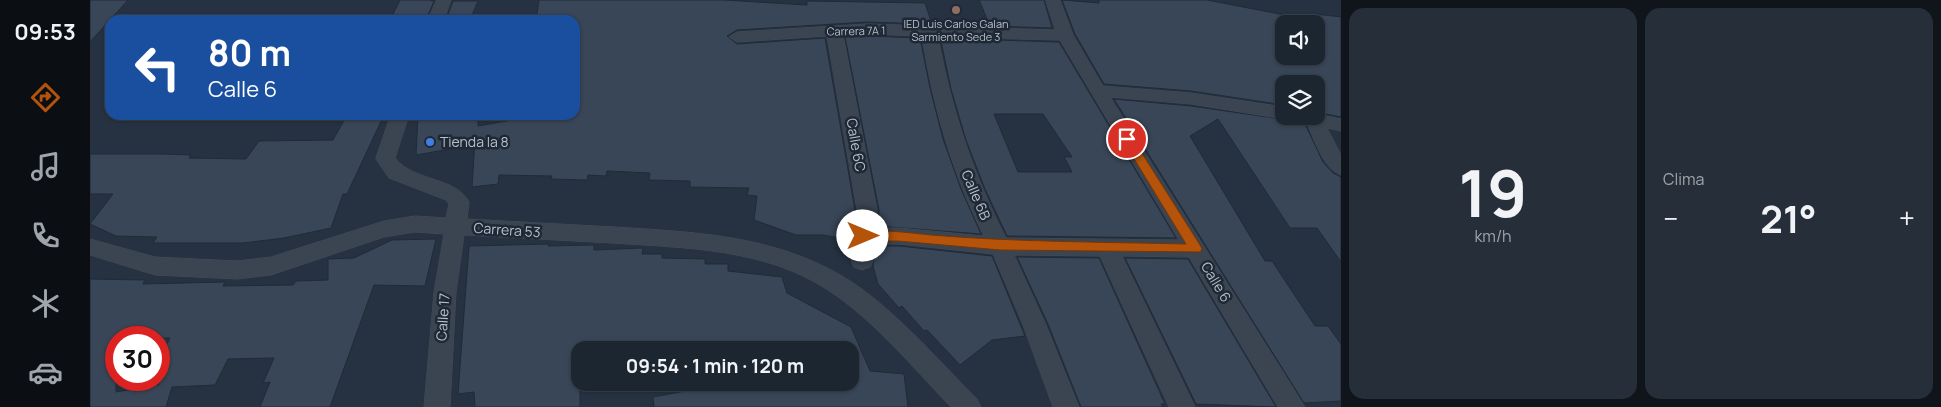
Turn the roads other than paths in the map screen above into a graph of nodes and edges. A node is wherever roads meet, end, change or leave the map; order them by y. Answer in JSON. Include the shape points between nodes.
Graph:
{"nodes":[{"id":1,"x":444,"y":0,"type":"edge"},
{"id":2,"x":1053,"y":0,"type":"edge"},
{"id":3,"x":438,"y":15,"type":"edge"},
{"id":4,"x":834,"y":31,"type":"junction"},
{"id":5,"x":929,"y":32,"type":"junction"},
{"id":6,"x":1066,"y":35,"type":"junction"},
{"id":7,"x":738,"y":37,"type":"dead end"},
{"id":8,"x":1098,"y":91,"type":"junction"},
{"id":9,"x":1275,"y":112,"type":"edge"},
{"id":10,"x":398,"y":120,"type":"edge"},
{"id":11,"x":1325,"y":122,"type":"edge"},
{"id":12,"x":1311,"y":125,"type":"edge"},
{"id":13,"x":1341,"y":125,"type":"edge"},
{"id":14,"x":1341,"y":168,"type":"edge"},
{"id":15,"x":453,"y":227,"type":"junction"},
{"id":16,"x":863,"y":236,"type":"junction"},
{"id":17,"x":1000,"y":246,"type":"junction"},
{"id":18,"x":90,"y":247,"type":"edge"},
{"id":19,"x":1107,"y":248,"type":"junction"},
{"id":20,"x":1196,"y":249,"type":"junction"},
{"id":21,"x":862,"y":261,"type":"dead end"},
{"id":22,"x":437,"y":407,"type":"edge"},
{"id":23,"x":968,"y":407,"type":"edge"},
{"id":24,"x":1066,"y":407,"type":"edge"},
{"id":25,"x":1182,"y":407,"type":"edge"},
{"id":26,"x":1292,"y":407,"type":"edge"}],
"edges":[{"from":1,"to":3,"type":"street"},
{"from":2,"to":6,"type":"street","name":"Calle 6"},
{"from":4,"to":5,"type":"street","name":"Carrera 7A 1"},
{"from":4,"to":7,"type":"street","name":"Carrera 7A 1"},
{"from":4,"to":16,"type":"street","name":"Calle 6C","via":[[867,210]]},
{"from":5,"to":6,"type":"street","name":"Carrera 7A 1"},
{"from":5,"to":17,"type":"street","name":"Calle 6B","via":[[934,66],[957,145],[978,204]]},
{"from":6,"to":8,"type":"street","name":"Calle 6"},
{"from":8,"to":9,"type":"street","via":[[1157,93]]},
{"from":8,"to":20,"type":"street","name":"Calle 6"},
{"from":10,"to":15,"type":"street","name":"Calle 17","via":[[385,159],[396,173],[453,195],[458,202]]},
{"from":11,"to":13,"type":"street"},
{"from":12,"to":14,"type":"street"},
{"from":15,"to":18,"type":"street","name":"Carrera 53","via":[[415,224],[384,229],[271,266],[237,270],[155,266]]},
{"from":15,"to":22,"type":"street","name":"Calle 17"},
{"from":15,"to":23,"type":"street","name":"Carrera 53","via":[[680,239],[736,246],[787,260],[835,283],[880,318]]},
{"from":16,"to":17,"type":"street","via":[[898,236]]},
{"from":16,"to":21,"type":"street","name":"Calle 6C"},
{"from":17,"to":19,"type":"street"},
{"from":17,"to":24,"type":"street","name":"Calle 6B"},
{"from":19,"to":20,"type":"street"},
{"from":19,"to":25,"type":"street"},
{"from":20,"to":26,"type":"street","name":"Calle 6"}]}
